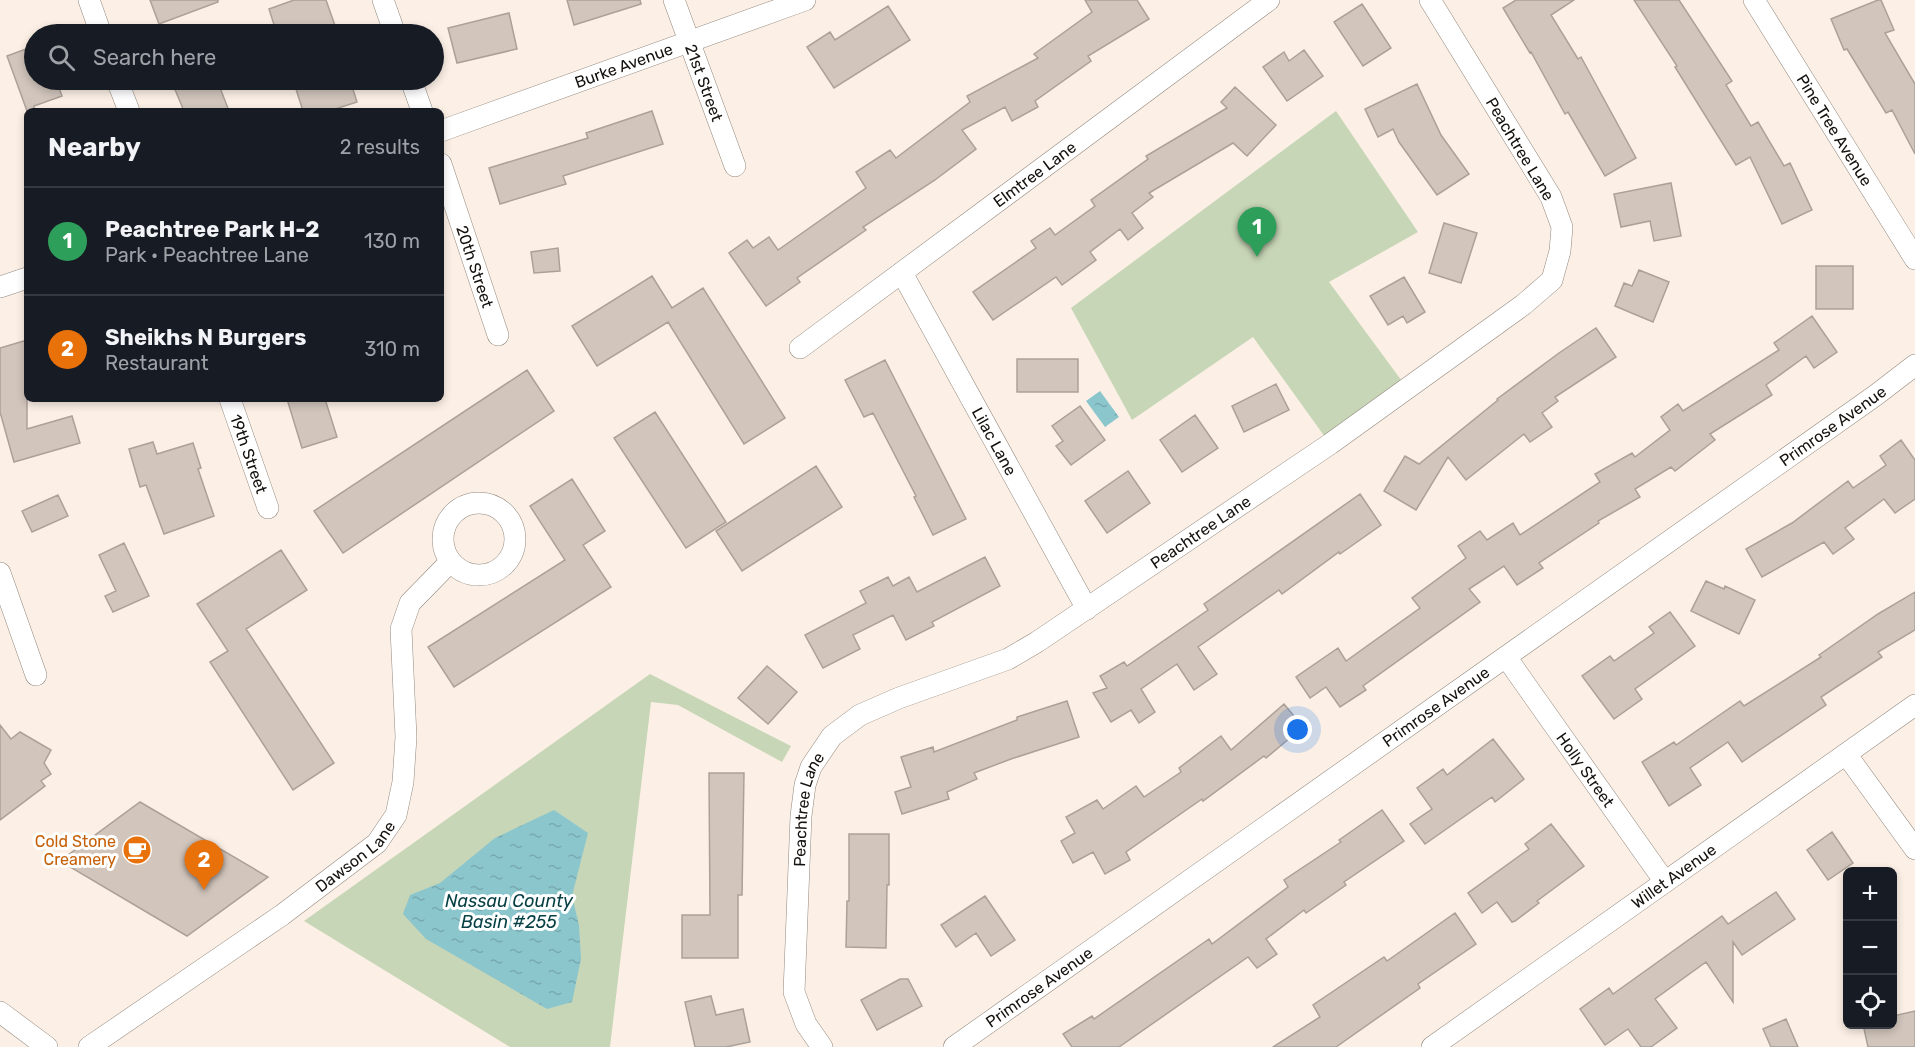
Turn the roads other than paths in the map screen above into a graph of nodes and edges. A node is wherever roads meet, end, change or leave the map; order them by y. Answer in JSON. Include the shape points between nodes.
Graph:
{"nodes":[{"id":1,"x":89,"y":0,"type":"edge"},
{"id":2,"x":383,"y":0,"type":"edge"},
{"id":3,"x":674,"y":0,"type":"edge"},
{"id":4,"x":805,"y":0,"type":"edge"},
{"id":5,"x":1269,"y":0,"type":"edge"},
{"id":6,"x":1430,"y":0,"type":"edge"},
{"id":7,"x":1754,"y":0,"type":"edge"},
{"id":8,"x":97,"y":24,"type":"edge"},
{"id":9,"x":391,"y":24,"type":"edge"},
{"id":10,"x":689,"y":42,"type":"junction"},
{"id":11,"x":121,"y":90,"type":"edge"},
{"id":12,"x":415,"y":90,"type":"edge"},
{"id":13,"x":128,"y":108,"type":"edge"},
{"id":14,"x":421,"y":108,"type":"edge"},
{"id":15,"x":444,"y":130,"type":"edge"},
{"id":16,"x":735,"y":166,"type":"dead end"},
{"id":17,"x":444,"y":173,"type":"edge"},
{"id":18,"x":1915,"y":259,"type":"edge"},
{"id":19,"x":902,"y":273,"type":"junction"},
{"id":20,"x":24,"y":279,"type":"edge"},
{"id":21,"x":0,"y":287,"type":"edge"},
{"id":22,"x":498,"y":335,"type":"dead end"},
{"id":23,"x":800,"y":348,"type":"dead end"},
{"id":24,"x":1915,"y":365,"type":"edge"},
{"id":25,"x":231,"y":402,"type":"edge"},
{"id":26,"x":268,"y":508,"type":"dead end"},
{"id":27,"x":450,"y":562,"type":"dead end"},
{"id":28,"x":0,"y":573,"type":"edge"},
{"id":29,"x":1087,"y":609,"type":"junction"},
{"id":30,"x":1506,"y":657,"type":"junction"},
{"id":31,"x":36,"y":675,"type":"dead end"},
{"id":32,"x":1915,"y":705,"type":"edge"},
{"id":33,"x":1846,"y":754,"type":"junction"},
{"id":34,"x":1915,"y":849,"type":"edge"},
{"id":35,"x":1665,"y":882,"type":"junction"},
{"id":36,"x":0,"y":1012,"type":"edge"},
{"id":37,"x":47,"y":1047,"type":"edge"},
{"id":38,"x":89,"y":1047,"type":"edge"},
{"id":39,"x":822,"y":1047,"type":"edge"},
{"id":40,"x":954,"y":1047,"type":"edge"},
{"id":41,"x":1432,"y":1047,"type":"edge"}],
"edges":[{"from":1,"to":8,"type":"street"},
{"from":2,"to":9,"type":"street"},
{"from":3,"to":10,"type":"street","name":"21st Street"},
{"from":4,"to":10,"type":"street","name":"Burke Avenue"},
{"from":5,"to":19,"type":"street","name":"Elmtree Lane"},
{"from":6,"to":29,"type":"street","name":"Peachtree Lane","via":[[1551,197],[1562,227],[1552,280],[1363,420]]},
{"from":7,"to":18,"type":"street","name":"Pine Tree Avenue"},
{"from":10,"to":15,"type":"street","name":"Burke Avenue"},
{"from":10,"to":16,"type":"street","name":"21st Street"},
{"from":11,"to":13,"type":"street"},
{"from":12,"to":14,"type":"street"},
{"from":17,"to":22,"type":"street","name":"20th Street"},
{"from":19,"to":23,"type":"street","name":"Elmtree Lane"},
{"from":19,"to":29,"type":"street","name":"Lilac Lane"},
{"from":20,"to":21,"type":"street"},
{"from":24,"to":30,"type":"street","name":"Primrose Avenue"},
{"from":25,"to":26,"type":"street","name":"19th Street"},
{"from":27,"to":38,"type":"street","name":"Dawson Lane","via":[[410,603],[401,629],[406,737],[403,782],[396,815],[377,843],[282,915]]},
{"from":28,"to":31,"type":"street"},
{"from":29,"to":39,"type":"street","name":"Peachtree Lane","via":[[1008,659],[860,716],[832,736],[811,767],[801,816],[794,992],[806,1024]]},
{"from":30,"to":35,"type":"street","name":"Holly Street"},
{"from":30,"to":40,"type":"street","name":"Primrose Avenue"},
{"from":32,"to":33,"type":"street","name":"Willet Avenue"},
{"from":33,"to":34,"type":"street"},
{"from":33,"to":35,"type":"street","name":"Willet Avenue"},
{"from":35,"to":41,"type":"street","name":"Willet Avenue"},
{"from":36,"to":37,"type":"street"}]}
